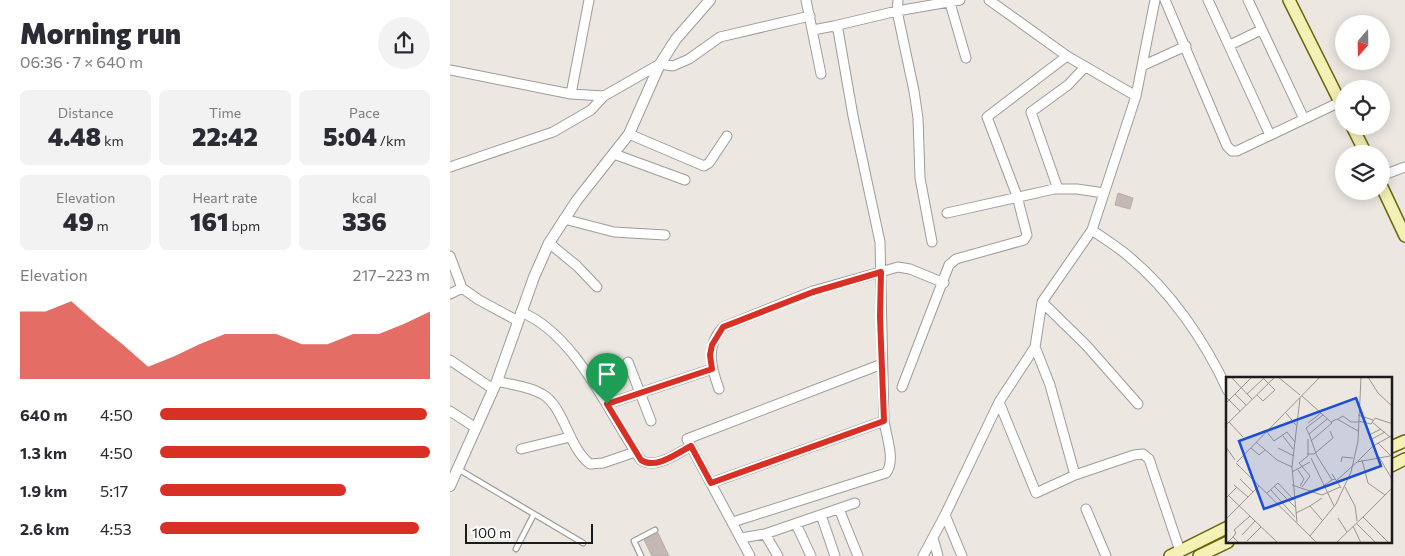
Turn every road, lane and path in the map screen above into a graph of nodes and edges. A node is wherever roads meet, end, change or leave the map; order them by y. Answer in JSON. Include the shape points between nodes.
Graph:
{"nodes":[{"id":1,"x":589,"y":0,"type":"edge"},
{"id":2,"x":710,"y":0,"type":"edge"},
{"id":3,"x":806,"y":0,"type":"edge"},
{"id":4,"x":898,"y":0,"type":"edge"},
{"id":5,"x":960,"y":0,"type":"edge"},
{"id":6,"x":989,"y":0,"type":"edge"},
{"id":7,"x":1155,"y":0,"type":"edge"},
{"id":8,"x":1166,"y":0,"type":"edge"},
{"id":9,"x":1208,"y":0,"type":"edge"},
{"id":10,"x":1248,"y":0,"type":"edge"},
{"id":11,"x":1289,"y":0,"type":"edge"},
{"id":12,"x":950,"y":3,"type":"junction"},
{"id":13,"x":898,"y":11,"type":"junction"},
{"id":14,"x":810,"y":16,"type":"junction"},
{"id":15,"x":834,"y":26,"type":"junction"},
{"id":16,"x":813,"y":30,"type":"junction"},
{"id":17,"x":1261,"y":30,"type":"junction"},
{"id":18,"x":1230,"y":45,"type":"junction"},
{"id":19,"x":1186,"y":46,"type":"junction"},
{"id":20,"x":1067,"y":56,"type":"junction"},
{"id":21,"x":966,"y":58,"type":"dead end"},
{"id":22,"x":660,"y":64,"type":"junction"},
{"id":23,"x":1142,"y":66,"type":"junction"},
{"id":24,"x":1084,"y":67,"type":"junction"},
{"id":25,"x":450,"y":70,"type":"edge"},
{"id":26,"x":821,"y":74,"type":"dead end"},
{"id":27,"x":1335,"y":92,"type":"edge"},
{"id":28,"x":571,"y":94,"type":"junction"},
{"id":29,"x":604,"y":96,"type":"junction"},
{"id":30,"x":1136,"y":96,"type":"junction"},
{"id":31,"x":1335,"y":108,"type":"edge"},
{"id":32,"x":1304,"y":119,"type":"junction"},
{"id":33,"x":629,"y":134,"type":"junction"},
{"id":34,"x":1270,"y":135,"type":"junction"},
{"id":35,"x":727,"y":136,"type":"dead end"},
{"id":36,"x":614,"y":154,"type":"junction"},
{"id":37,"x":450,"y":167,"type":"edge"},
{"id":38,"x":1405,"y":167,"type":"edge"},
{"id":39,"x":1390,"y":173,"type":"edge"},
{"id":40,"x":685,"y":180,"type":"dead end"},
{"id":41,"x":1058,"y":189,"type":"junction"},
{"id":42,"x":1104,"y":194,"type":"junction"},
{"id":43,"x":1017,"y":196,"type":"junction"},
{"id":44,"x":1388,"y":200,"type":"edge"},
{"id":45,"x":947,"y":213,"type":"dead end"},
{"id":46,"x":564,"y":219,"type":"junction"},
{"id":47,"x":1092,"y":230,"type":"junction"},
{"id":48,"x":666,"y":235,"type":"dead end"},
{"id":49,"x":1405,"y":236,"type":"edge"},
{"id":50,"x":932,"y":242,"type":"dead end"},
{"id":51,"x":549,"y":243,"type":"junction"},
{"id":52,"x":450,"y":256,"type":"edge"},
{"id":53,"x":881,"y":272,"type":"junction"},
{"id":54,"x":944,"y":283,"type":"junction"},
{"id":55,"x":597,"y":287,"type":"dead end"},
{"id":56,"x":462,"y":288,"type":"junction"},
{"id":57,"x":450,"y":294,"type":"edge"},
{"id":58,"x":1042,"y":302,"type":"junction"},
{"id":59,"x":520,"y":316,"type":"junction"},
{"id":60,"x":1035,"y":347,"type":"junction"},
{"id":61,"x":450,"y":360,"type":"edge"},
{"id":62,"x":628,"y":362,"type":"dead end"},
{"id":63,"x":882,"y":364,"type":"junction"},
{"id":64,"x":712,"y":369,"type":"junction"},
{"id":65,"x":495,"y":385,"type":"junction"},
{"id":66,"x":1226,"y":387,"type":"edge"},
{"id":67,"x":902,"y":388,"type":"dead end"},
{"id":68,"x":719,"y":389,"type":"dead end"},
{"id":69,"x":640,"y":393,"type":"junction"},
{"id":70,"x":999,"y":402,"type":"junction"},
{"id":71,"x":607,"y":404,"type":"junction"},
{"id":72,"x":1138,"y":404,"type":"dead end"},
{"id":73,"x":450,"y":411,"type":"edge"},
{"id":74,"x":651,"y":421,"type":"dead end"},
{"id":75,"x":884,"y":421,"type":"junction"},
{"id":76,"x":476,"y":428,"type":"junction"},
{"id":77,"x":570,"y":437,"type":"junction"},
{"id":78,"x":1405,"y":441,"type":"edge"},
{"id":79,"x":691,"y":446,"type":"junction"},
{"id":80,"x":1392,"y":447,"type":"edge"},
{"id":81,"x":521,"y":450,"type":"dead end"},
{"id":82,"x":636,"y":452,"type":"junction"},
{"id":83,"x":1405,"y":459,"type":"edge"},
{"id":84,"x":1392,"y":466,"type":"edge"},
{"id":85,"x":458,"y":469,"type":"junction"},
{"id":86,"x":1075,"y":475,"type":"junction"},
{"id":87,"x":711,"y":483,"type":"junction"},
{"id":88,"x":450,"y":486,"type":"edge"},
{"id":89,"x":855,"y":503,"type":"dead end"},
{"id":90,"x":839,"y":509,"type":"junction"},
{"id":91,"x":1086,"y":509,"type":"dead end"},
{"id":92,"x":534,"y":514,"type":"junction"},
{"id":93,"x":822,"y":515,"type":"junction"},
{"id":94,"x":945,"y":515,"type":"junction"},
{"id":95,"x":733,"y":522,"type":"junction"},
{"id":96,"x":796,"y":524,"type":"junction"},
{"id":97,"x":1226,"y":528,"type":"edge"},
{"id":98,"x":655,"y":530,"type":"dead end"},
{"id":99,"x":765,"y":534,"type":"junction"},
{"id":100,"x":741,"y":538,"type":"junction"},
{"id":101,"x":933,"y":538,"type":"junction"},
{"id":102,"x":583,"y":543,"type":"dead end"},
{"id":103,"x":1226,"y":543,"type":"edge"},
{"id":104,"x":516,"y":549,"type":"dead end"},
{"id":105,"x":1175,"y":553,"type":"edge"},
{"id":106,"x":641,"y":556,"type":"edge"},
{"id":107,"x":750,"y":556,"type":"edge"},
{"id":108,"x":778,"y":556,"type":"edge"},
{"id":109,"x":811,"y":556,"type":"edge"},
{"id":110,"x":836,"y":556,"type":"edge"},
{"id":111,"x":858,"y":556,"type":"edge"},
{"id":112,"x":923,"y":556,"type":"edge"},
{"id":113,"x":938,"y":556,"type":"edge"},
{"id":114,"x":962,"y":556,"type":"edge"},
{"id":115,"x":1106,"y":556,"type":"edge"},
{"id":116,"x":1199,"y":556,"type":"edge"}],
"edges":[{"from":1,"to":28,"type":"street"},
{"from":2,"to":22,"type":"street","via":[[676,39]]},
{"from":3,"to":14,"type":"street"},
{"from":4,"to":13,"type":"street"},
{"from":5,"to":12,"type":"street"},
{"from":6,"to":20,"type":"street"},
{"from":7,"to":23,"type":"street"},
{"from":8,"to":19,"type":"street"},
{"from":9,"to":18,"type":"street"},
{"from":10,"to":17,"type":"street"},
{"from":11,"to":27,"type":"main road"},
{"from":12,"to":13,"type":"street"},
{"from":12,"to":21,"type":"street"},
{"from":13,"to":15,"type":"street"},
{"from":13,"to":50,"type":"street","via":[[918,118],[920,178]]},
{"from":14,"to":16,"type":"street"},
{"from":14,"to":22,"type":"street","via":[[720,37],[689,59],[673,66]]},
{"from":15,"to":16,"type":"street"},
{"from":15,"to":53,"type":"street","via":[[838,30],[880,242]]},
{"from":16,"to":26,"type":"street"},
{"from":17,"to":18,"type":"street"},
{"from":17,"to":32,"type":"street"},
{"from":18,"to":34,"type":"street"},
{"from":19,"to":23,"type":"street"},
{"from":19,"to":34,"type":"street","via":[[1227,146],[1237,152]]},
{"from":20,"to":24,"type":"street"},
{"from":20,"to":43,"type":"street","via":[[987,117]]},
{"from":22,"to":29,"type":"street"},
{"from":22,"to":33,"type":"street"},
{"from":23,"to":30,"type":"street"},
{"from":24,"to":30,"type":"street"},
{"from":24,"to":41,"type":"street","via":[[1068,84],[1031,112]]},
{"from":25,"to":28,"type":"street"},
{"from":28,"to":29,"type":"street"},
{"from":29,"to":37,"type":"street","via":[[591,110],[553,132]]},
{"from":30,"to":42,"type":"street"},
{"from":31,"to":32,"type":"street"},
{"from":32,"to":34,"type":"street"},
{"from":33,"to":35,"type":"street","via":[[704,166]]},
{"from":33,"to":36,"type":"street"},
{"from":36,"to":40,"type":"street"},
{"from":36,"to":46,"type":"street"},
{"from":38,"to":39,"type":"street"},
{"from":41,"to":42,"type":"street"},
{"from":41,"to":43,"type":"street"},
{"from":42,"to":47,"type":"street"},
{"from":43,"to":45,"type":"street"},
{"from":43,"to":54,"type":"street","via":[[1027,231],[1024,240],[953,260]]},
{"from":44,"to":49,"type":"main road"},
{"from":46,"to":48,"type":"street","via":[[614,232]]},
{"from":46,"to":51,"type":"street"},
{"from":47,"to":58,"type":"street"},
{"from":47,"to":66,"type":"street","via":[[1127,255],[1161,289],[1182,315]]},
{"from":51,"to":55,"type":"street"},
{"from":51,"to":59,"type":"street"},
{"from":52,"to":56,"type":"street"},
{"from":53,"to":54,"type":"street","via":[[904,267]]},
{"from":53,"to":63,"type":"street"},
{"from":53,"to":64,"type":"street","via":[[813,292],[723,327],[712,345]]},
{"from":54,"to":67,"type":"street"},
{"from":56,"to":57,"type":"street"},
{"from":56,"to":59,"type":"street","via":[[479,300]]},
{"from":58,"to":60,"type":"street"},
{"from":58,"to":72,"type":"street","via":[[1086,345]]},
{"from":59,"to":65,"type":"street"},
{"from":59,"to":71,"type":"street","via":[[537,320],[565,345]]},
{"from":60,"to":70,"type":"street"},
{"from":60,"to":86,"type":"street","via":[[1050,386]]},
{"from":61,"to":65,"type":"street"},
{"from":62,"to":69,"type":"street"},
{"from":63,"to":75,"type":"street"},
{"from":63,"to":79,"type":"street","via":[[687,439]]},
{"from":64,"to":68,"type":"street"},
{"from":64,"to":69,"type":"street"},
{"from":65,"to":76,"type":"street"},
{"from":65,"to":77,"type":"street","via":[[532,390],[546,396]]},
{"from":69,"to":71,"type":"street"},
{"from":69,"to":74,"type":"street"},
{"from":70,"to":86,"type":"street","via":[[1036,493]]},
{"from":70,"to":94,"type":"street"},
{"from":71,"to":82,"type":"street"},
{"from":73,"to":76,"type":"street"},
{"from":75,"to":87,"type":"street"},
{"from":75,"to":95,"type":"street","via":[[890,460],[890,469],[886,473]]},
{"from":76,"to":85,"type":"street"},
{"from":77,"to":81,"type":"street"},
{"from":77,"to":82,"type":"street","via":[[582,458],[590,464]]},
{"from":78,"to":80,"type":"main road"},
{"from":79,"to":82,"type":"street","via":[[652,464],[641,460]]},
{"from":79,"to":87,"type":"street"},
{"from":83,"to":84,"type":"main road"},
{"from":85,"to":88,"type":"street"},
{"from":85,"to":92,"type":"lane"},
{"from":86,"to":105,"type":"street","via":[[1143,454],[1149,459]]},
{"from":87,"to":95,"type":"street"},
{"from":89,"to":90,"type":"street"},
{"from":90,"to":93,"type":"street"},
{"from":90,"to":111,"type":"street"},
{"from":91,"to":115,"type":"street"},
{"from":92,"to":102,"type":"lane"},
{"from":92,"to":104,"type":"lane"},
{"from":93,"to":96,"type":"street"},
{"from":93,"to":110,"type":"street"},
{"from":94,"to":101,"type":"street"},
{"from":94,"to":114,"type":"street"},
{"from":95,"to":100,"type":"street"},
{"from":96,"to":99,"type":"street"},
{"from":96,"to":109,"type":"street"},
{"from":97,"to":105,"type":"main road"},
{"from":98,"to":106,"type":"lane","via":[[634,541]]},
{"from":99,"to":100,"type":"street"},
{"from":99,"to":108,"type":"street"},
{"from":100,"to":107,"type":"street"},
{"from":101,"to":112,"type":"street"},
{"from":101,"to":113,"type":"street"},
{"from":103,"to":116,"type":"main road"}]}
